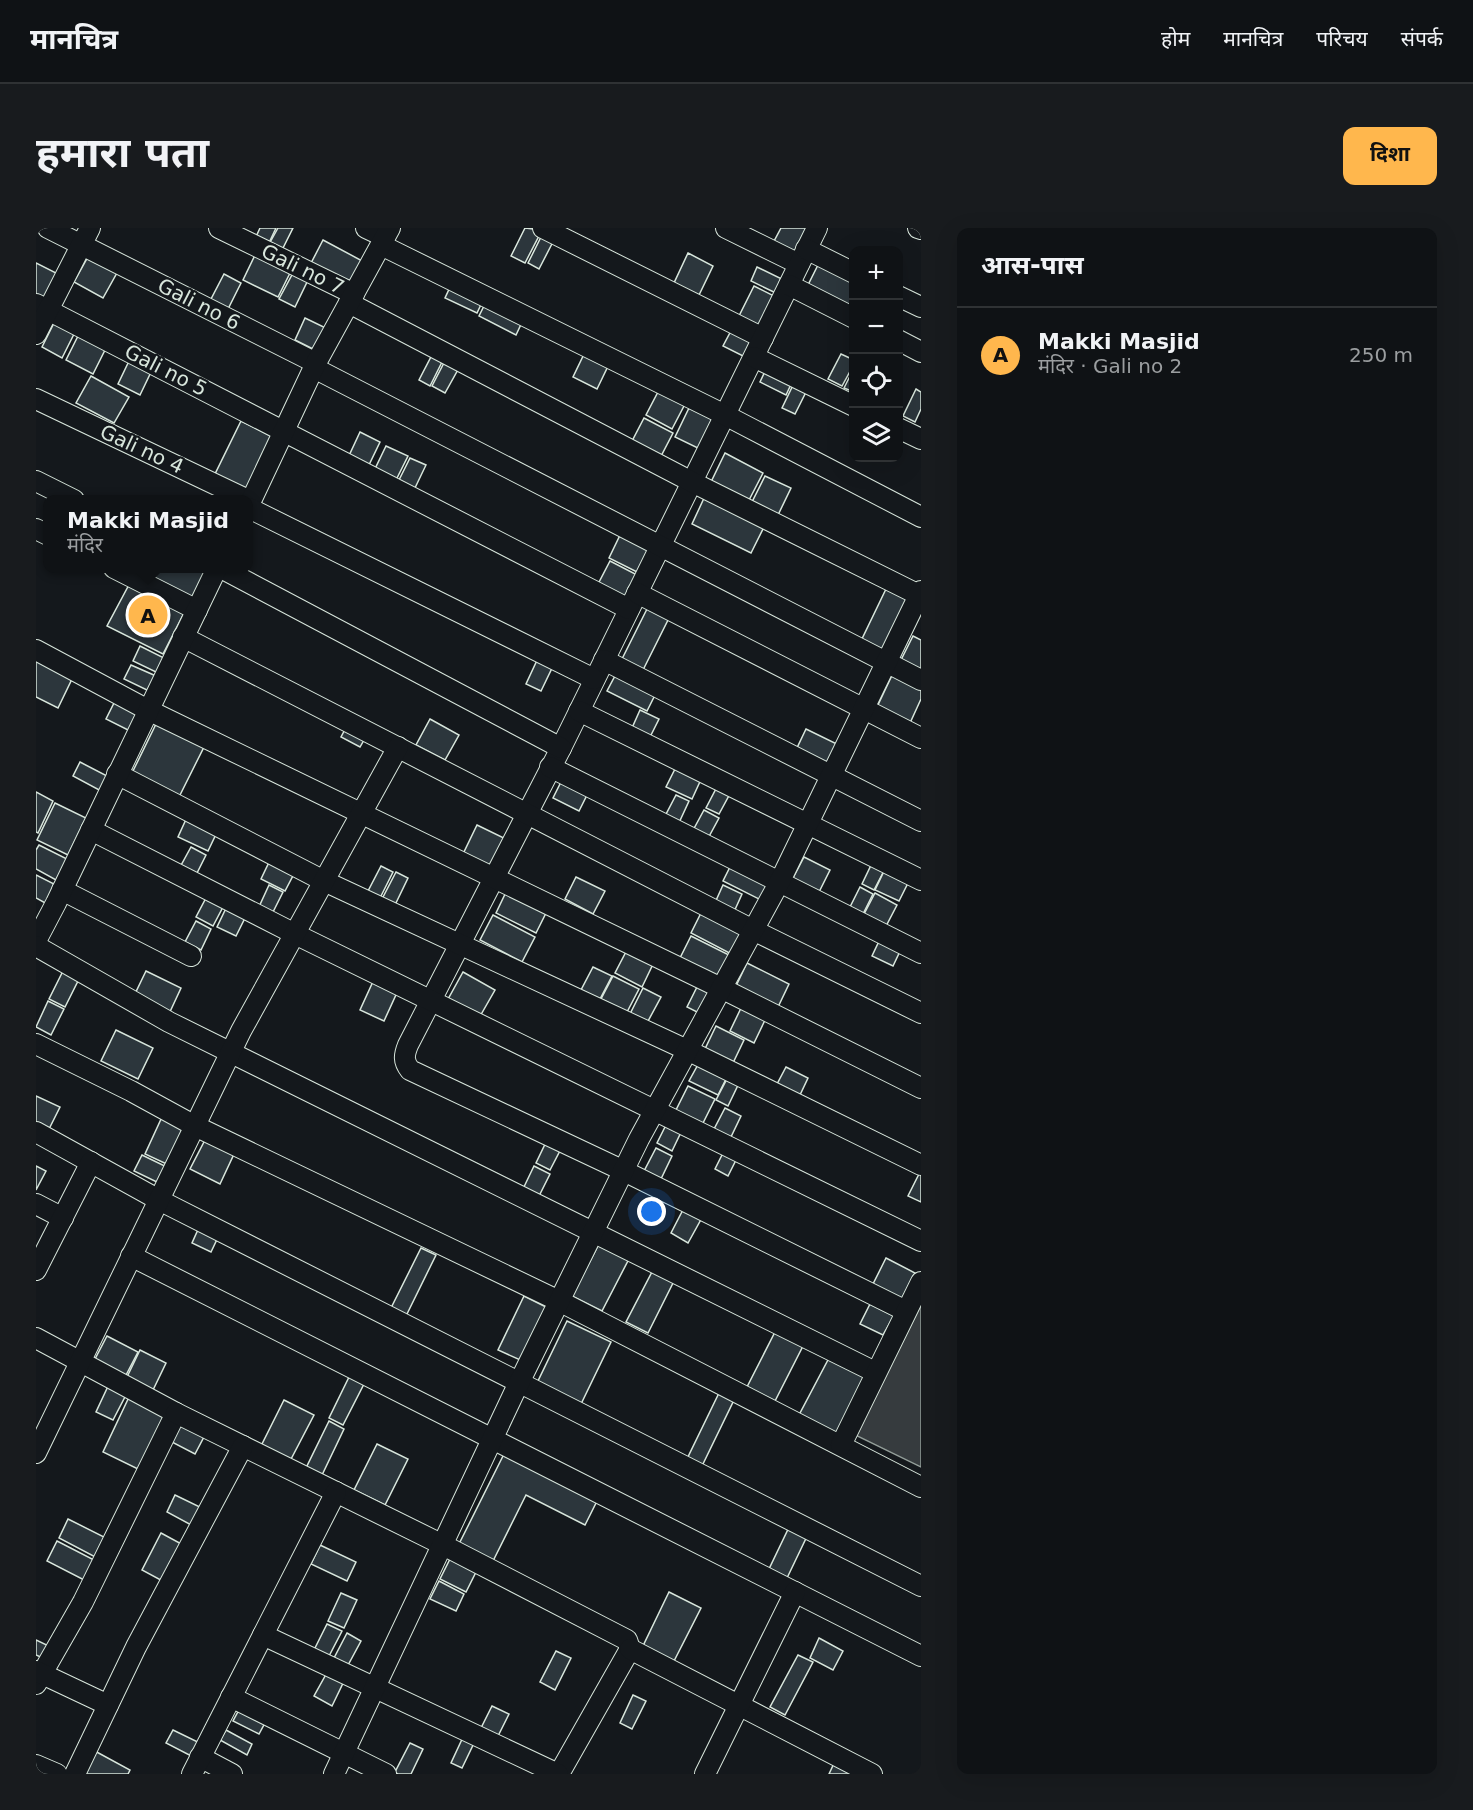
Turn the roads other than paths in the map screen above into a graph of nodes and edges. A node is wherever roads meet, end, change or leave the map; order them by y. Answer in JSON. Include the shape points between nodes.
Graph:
{"nodes":[{"id":1,"x":48,"y":228,"type":"edge"},
{"id":2,"x":219,"y":228,"type":"edge"},
{"id":3,"x":366,"y":228,"type":"edge"},
{"id":4,"x":543,"y":228,"type":"edge"},
{"id":5,"x":726,"y":228,"type":"edge"},
{"id":6,"x":817,"y":228,"type":"edge"},
{"id":7,"x":85,"y":236,"type":"edge"},
{"id":8,"x":385,"y":237,"type":"edge"},
{"id":9,"x":803,"y":257,"type":"junction"},
{"id":10,"x":849,"y":271,"type":"edge"},
{"id":11,"x":789,"y":285,"type":"junction"},
{"id":12,"x":903,"y":298,"type":"edge"},
{"id":13,"x":351,"y":299,"type":"junction"},
{"id":14,"x":42,"y":307,"type":"edge"},
{"id":15,"x":921,"y":307,"type":"edge"},
{"id":16,"x":849,"y":315,"type":"edge"},
{"id":17,"x":36,"y":334,"type":"edge"},
{"id":18,"x":763,"y":338,"type":"junction"},
{"id":19,"x":903,"y":343,"type":"edge"},
{"id":20,"x":921,"y":352,"type":"edge"},
{"id":21,"x":754,"y":357,"type":"junction"},
{"id":22,"x":315,"y":365,"type":"junction"},
{"id":23,"x":36,"y":399,"type":"edge"},
{"id":24,"x":849,"y":404,"type":"edge"},
{"id":25,"x":725,"y":415,"type":"junction"},
{"id":26,"x":903,"y":430,"type":"edge"},
{"id":27,"x":284,"y":431,"type":"junction"},
{"id":28,"x":921,"y":439,"type":"edge"},
{"id":29,"x":36,"y":482,"type":"edge"},
{"id":30,"x":692,"y":482,"type":"junction"},
{"id":31,"x":64,"y":495,"type":"edge"},
{"id":32,"x":233,"y":495,"type":"edge"},
{"id":33,"x":253,"y":495,"type":"edge"},
{"id":34,"x":253,"y":505,"type":"edge"},
{"id":35,"x":921,"y":517,"type":"edge"},
{"id":36,"x":660,"y":546,"type":"junction"},
{"id":37,"x":124,"y":573,"type":"edge"},
{"id":38,"x":216,"y":573,"type":"edge"},
{"id":39,"x":228,"y":573,"type":"edge"},
{"id":40,"x":920,"y":594,"type":"edge"},
{"id":41,"x":633,"y":601,"type":"junction"},
{"id":42,"x":196,"y":610,"type":"junction"},
{"id":43,"x":183,"y":637,"type":"junction"},
{"id":44,"x":36,"y":650,"type":"edge"},
{"id":45,"x":604,"y":660,"type":"junction"},
{"id":46,"x":886,"y":662,"type":"junction"},
{"id":47,"x":594,"y":680,"type":"junction"},
{"id":48,"x":921,"y":680,"type":"edge"},
{"id":49,"x":864,"y":709,"type":"junction"},
{"id":50,"x":148,"y":710,"type":"junction"},
{"id":51,"x":579,"y":711,"type":"junction"},
{"id":52,"x":921,"y":738,"type":"edge"},
{"id":53,"x":398,"y":747,"type":"junction"},
{"id":54,"x":561,"y":748,"type":"junction"},
{"id":55,"x":550,"y":767,"type":"junction"},
{"id":56,"x":117,"y":774,"type":"junction"},
{"id":57,"x":831,"y":776,"type":"junction"},
{"id":58,"x":362,"y":813,"type":"junction"},
{"id":59,"x":527,"y":814,"type":"junction"},
{"id":60,"x":921,"y":821,"type":"edge"},
{"id":61,"x":808,"y":823,"type":"junction"},
{"id":62,"x":91,"y":830,"type":"junction"},
{"id":63,"x":493,"y":877,"type":"junction"},
{"id":64,"x":921,"y":880,"type":"edge"},
{"id":65,"x":324,"y":881,"type":"junction"},
{"id":66,"x":779,"y":883,"type":"junction"},
{"id":67,"x":62,"y":890,"type":"junction"},
{"id":68,"x":753,"y":930,"type":"junction"},
{"id":69,"x":295,"y":934,"type":"junction"},
{"id":70,"x":36,"y":940,"type":"edge"},
{"id":71,"x":459,"y":944,"type":"junction"},
{"id":72,"x":36,"y":946,"type":"edge"},
{"id":73,"x":921,"y":953,"type":"edge"},
{"id":74,"x":191,"y":957,"type":"dead end"},
{"id":75,"x":721,"y":988,"type":"junction"},
{"id":76,"x":431,"y":1001,"type":"junction"},
{"id":77,"x":921,"y":1013,"type":"edge"},
{"id":78,"x":36,"y":1044,"type":"edge"},
{"id":79,"x":687,"y":1050,"type":"junction"},
{"id":80,"x":230,"y":1053,"type":"junction"},
{"id":81,"x":921,"y":1088,"type":"edge"},
{"id":82,"x":655,"y":1109,"type":"junction"},
{"id":83,"x":195,"y":1126,"type":"junction"},
{"id":84,"x":36,"y":1132,"type":"edge"},
{"id":85,"x":91,"y":1162,"type":"junction"},
{"id":86,"x":921,"y":1165,"type":"edge"},
{"id":87,"x":624,"y":1171,"type":"junction"},
{"id":88,"x":159,"y":1200,"type":"junction"},
{"id":89,"x":36,"y":1204,"type":"edge"},
{"id":90,"x":63,"y":1218,"type":"junction"},
{"id":91,"x":593,"y":1233,"type":"junction"},
{"id":92,"x":921,"y":1241,"type":"edge"},
{"id":93,"x":131,"y":1256,"type":"junction"},
{"id":94,"x":36,"y":1270,"type":"edge"},
{"id":95,"x":921,"y":1282,"type":"edge"},
{"id":96,"x":560,"y":1301,"type":"junction"},
{"id":97,"x":906,"y":1311,"type":"junction"},
{"id":98,"x":36,"y":1338,"type":"edge"},
{"id":99,"x":81,"y":1361,"type":"junction"},
{"id":100,"x":875,"y":1372,"type":"junction"},
{"id":101,"x":520,"y":1382,"type":"junction"},
{"id":102,"x":176,"y":1413,"type":"junction"},
{"id":103,"x":493,"y":1438,"type":"junction"},
{"id":104,"x":841,"y":1445,"type":"junction"},
{"id":105,"x":243,"y":1446,"type":"junction"},
{"id":106,"x":36,"y":1453,"type":"edge"},
{"id":107,"x":921,"y":1487,"type":"edge"},
{"id":108,"x":336,"y":1492,"type":"junction"},
{"id":109,"x":443,"y":1545,"type":"junction"},
{"id":110,"x":921,"y":1586,"type":"edge"},
{"id":111,"x":795,"y":1592,"type":"junction"},
{"id":112,"x":262,"y":1635,"type":"junction"},
{"id":113,"x":630,"y":1649,"type":"junction"},
{"id":114,"x":921,"y":1656,"type":"edge"},
{"id":115,"x":38,"y":1677,"type":"edge"},
{"id":116,"x":375,"y":1688,"type":"junction"},
{"id":117,"x":231,"y":1697,"type":"junction"},
{"id":118,"x":108,"y":1704,"type":"junction"},
{"id":119,"x":738,"y":1706,"type":"junction"},
{"id":120,"x":344,"y":1753,"type":"junction"},
{"id":121,"x":36,"y":1765,"type":"edge"},
{"id":122,"x":196,"y":1766,"type":"edge"},
{"id":123,"x":57,"y":1774,"type":"edge"},
{"id":124,"x":75,"y":1774,"type":"edge"},
{"id":125,"x":232,"y":1774,"type":"edge"},
{"id":126,"x":334,"y":1774,"type":"edge"},
{"id":127,"x":386,"y":1774,"type":"edge"},
{"id":128,"x":558,"y":1774,"type":"edge"},
{"id":129,"x":705,"y":1774,"type":"edge"},
{"id":130,"x":872,"y":1774,"type":"edge"}],
"edges":[{"from":1,"to":7,"type":"street","name":"Gali no 6"},
{"from":2,"to":13,"type":"street","name":"Gali no 7"},
{"from":3,"to":8,"type":"street"},
{"from":4,"to":18,"type":"street"},
{"from":5,"to":9,"type":"street"},
{"from":6,"to":9,"type":"street"},
{"from":7,"to":14,"type":"street"},
{"from":7,"to":22,"type":"street","name":"Gali no 6"},
{"from":8,"to":13,"type":"street"},
{"from":8,"to":25,"type":"street"},
{"from":9,"to":10,"type":"street"},
{"from":9,"to":11,"type":"street"},
{"from":11,"to":16,"type":"street"},
{"from":11,"to":18,"type":"street"},
{"from":12,"to":15,"type":"street"},
{"from":13,"to":22,"type":"street"},
{"from":13,"to":30,"type":"street","name":"Gali no 7"},
{"from":14,"to":17,"type":"street"},
{"from":14,"to":27,"type":"street","name":"Gali no 5"},
{"from":18,"to":21,"type":"street"},
{"from":19,"to":20,"type":"street"},
{"from":21,"to":24,"type":"street"},
{"from":21,"to":25,"type":"street"},
{"from":22,"to":27,"type":"street"},
{"from":22,"to":36,"type":"street","name":"Gali no 6"},
{"from":23,"to":32,"type":"street","name":"Gali no 4"},
{"from":25,"to":30,"type":"street"},
{"from":25,"to":35,"type":"street"},
{"from":26,"to":28,"type":"street"},
{"from":27,"to":33,"type":"street"},
{"from":27,"to":41,"type":"street","name":"Gali no 5"},
{"from":29,"to":31,"type":"street"},
{"from":30,"to":36,"type":"street"},
{"from":30,"to":40,"type":"street","name":"Gali no 7"},
{"from":34,"to":47,"type":"street","name":"Gali no 4"},
{"from":36,"to":41,"type":"street"},
{"from":36,"to":46,"type":"street","name":"Gali no 6"},
{"from":37,"to":42,"type":"street"},
{"from":38,"to":42,"type":"street"},
{"from":39,"to":54,"type":"street"},
{"from":40,"to":46,"type":"street"},
{"from":41,"to":45,"type":"street"},
{"from":41,"to":49,"type":"street","name":"Gali no 5"},
{"from":42,"to":43,"type":"street"},
{"from":43,"to":50,"type":"street"},
{"from":43,"to":53,"type":"street"},
{"from":44,"to":50,"type":"street"},
{"from":45,"to":47,"type":"street"},
{"from":45,"to":57,"type":"street"},
{"from":46,"to":48,"type":"street","name":"Gali no 6"},
{"from":46,"to":49,"type":"street"},
{"from":47,"to":51,"type":"street"},
{"from":49,"to":52,"type":"street","name":"Gali no 5"},
{"from":49,"to":57,"type":"street"},
{"from":50,"to":56,"type":"street"},
{"from":50,"to":58,"type":"street"},
{"from":51,"to":54,"type":"street"},
{"from":51,"to":61,"type":"street"},
{"from":53,"to":58,"type":"street"},
{"from":53,"to":59,"type":"street"},
{"from":54,"to":55,"type":"street"},
{"from":55,"to":59,"type":"street"},
{"from":55,"to":66,"type":"street"},
{"from":56,"to":62,"type":"street"},
{"from":56,"to":65,"type":"street"},
{"from":57,"to":60,"type":"street"},
{"from":57,"to":61,"type":"street"},
{"from":58,"to":63,"type":"street"},
{"from":58,"to":65,"type":"street"},
{"from":59,"to":63,"type":"street"},
{"from":59,"to":68,"type":"street"},
{"from":61,"to":64,"type":"street"},
{"from":61,"to":66,"type":"street"},
{"from":62,"to":67,"type":"street"},
{"from":62,"to":69,"type":"street"},
{"from":63,"to":71,"type":"street"},
{"from":63,"to":75,"type":"street"},
{"from":65,"to":69,"type":"street"},
{"from":65,"to":71,"type":"street"},
{"from":66,"to":68,"type":"street"},
{"from":66,"to":73,"type":"street"},
{"from":67,"to":70,"type":"street"},
{"from":67,"to":74,"type":"street"},
{"from":68,"to":75,"type":"street"},
{"from":68,"to":77,"type":"street"},
{"from":69,"to":76,"type":"street"},
{"from":69,"to":80,"type":"street"},
{"from":71,"to":76,"type":"street"},
{"from":71,"to":79,"type":"street"},
{"from":72,"to":80,"type":"street"},
{"from":75,"to":79,"type":"street"},
{"from":75,"to":81,"type":"street"},
{"from":76,"to":82,"type":"street"},
{"from":76,"to":87,"type":"street","via":[[406,1052],[405,1063],[410,1070]]},
{"from":78,"to":83,"type":"street"},
{"from":79,"to":82,"type":"street"},
{"from":79,"to":86,"type":"street"},
{"from":80,"to":83,"type":"street"},
{"from":80,"to":91,"type":"street"},
{"from":82,"to":87,"type":"street"},
{"from":82,"to":92,"type":"street"},
{"from":83,"to":88,"type":"street"},
{"from":83,"to":96,"type":"street"},
{"from":84,"to":85,"type":"street"},
{"from":85,"to":88,"type":"street"},
{"from":85,"to":90,"type":"street"},
{"from":87,"to":91,"type":"street"},
{"from":87,"to":97,"type":"street"},
{"from":88,"to":93,"type":"street"},
{"from":88,"to":101,"type":"street"},
{"from":89,"to":90,"type":"street"},
{"from":90,"to":94,"type":"street"},
{"from":91,"to":96,"type":"street"},
{"from":91,"to":100,"type":"street"},
{"from":93,"to":99,"type":"street"},
{"from":93,"to":103,"type":"street"},
{"from":95,"to":97,"type":"street"},
{"from":96,"to":101,"type":"street"},
{"from":96,"to":104,"type":"street"},
{"from":97,"to":100,"type":"street"},
{"from":98,"to":99,"type":"street"},
{"from":99,"to":102,"type":"street"},
{"from":99,"to":106,"type":"street"},
{"from":100,"to":104,"type":"street"},
{"from":101,"to":103,"type":"street"},
{"from":101,"to":110,"type":"street"},
{"from":102,"to":105,"type":"street"},
{"from":102,"to":115,"type":"street","via":[[83,1602]]},
{"from":103,"to":109,"type":"street"},
{"from":103,"to":111,"type":"street"},
{"from":104,"to":107,"type":"street"},
{"from":105,"to":108,"type":"street"},
{"from":105,"to":118,"type":"street"},
{"from":108,"to":109,"type":"street"},
{"from":108,"to":112,"type":"street"},
{"from":109,"to":113,"type":"street","via":[[623,1636]]},
{"from":109,"to":116,"type":"street"},
{"from":111,"to":114,"type":"street"},
{"from":111,"to":119,"type":"street"},
{"from":112,"to":116,"type":"street"},
{"from":112,"to":117,"type":"street"},
{"from":113,"to":119,"type":"street"},
{"from":113,"to":128,"type":"street"},
{"from":115,"to":118,"type":"street"},
{"from":116,"to":120,"type":"street"},
{"from":116,"to":128,"type":"street"},
{"from":117,"to":120,"type":"street"},
{"from":117,"to":122,"type":"street"},
{"from":118,"to":124,"type":"street"},
{"from":119,"to":129,"type":"street"},
{"from":119,"to":130,"type":"street"},
{"from":120,"to":126,"type":"street"},
{"from":120,"to":127,"type":"street"},
{"from":121,"to":123,"type":"street"},
{"from":122,"to":125,"type":"street"}]}
